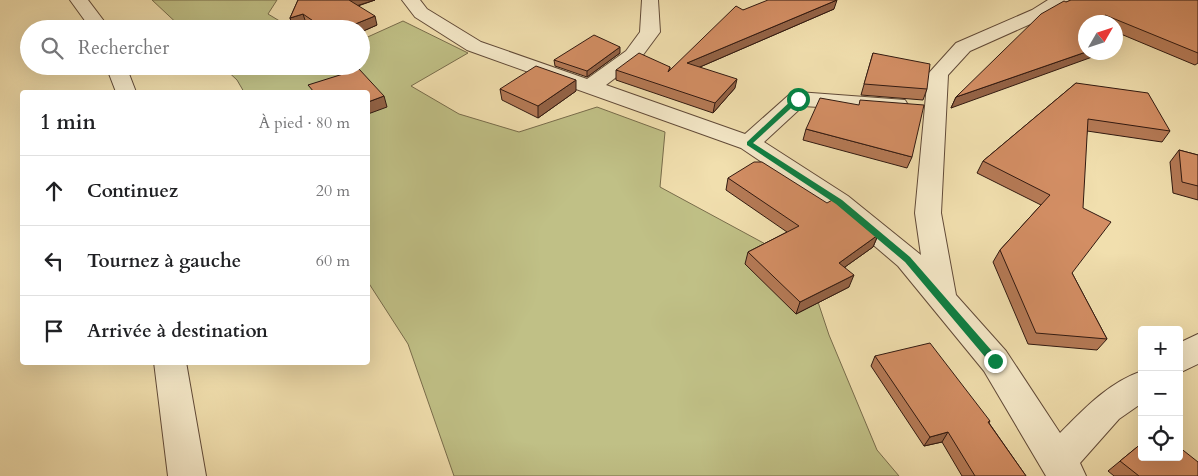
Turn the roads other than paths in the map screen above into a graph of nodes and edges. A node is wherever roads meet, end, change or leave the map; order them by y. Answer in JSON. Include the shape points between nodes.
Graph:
{"nodes":[{"id":1,"x":79,"y":0,"type":"edge"},
{"id":2,"x":411,"y":0,"type":"edge"},
{"id":3,"x":1060,"y":0,"type":"edge"},
{"id":4,"x":650,"y":2,"type":"dead end"},
{"id":5,"x":94,"y":20,"type":"edge"},
{"id":6,"x":119,"y":75,"type":"edge"},
{"id":7,"x":590,"y":87,"type":"junction"},
{"id":8,"x":125,"y":90,"type":"edge"},
{"id":9,"x":936,"y":109,"type":"junction"},
{"id":10,"x":749,"y":144,"type":"junction"},
{"id":11,"x":942,"y":300,"type":"junction"},
{"id":12,"x":1198,"y":347,"type":"edge"},
{"id":13,"x":1183,"y":357,"type":"edge"},
{"id":14,"x":170,"y":365,"type":"edge"},
{"id":15,"x":1138,"y":388,"type":"edge"},
{"id":16,"x":1062,"y":469,"type":"edge"},
{"id":17,"x":186,"y":476,"type":"edge"}],
"edges":[{"from":1,"to":5,"type":"street"},
{"from":2,"to":7,"type":"street","via":[[421,13],[474,46]]},
{"from":3,"to":9,"type":"street","via":[[1038,14],[963,47],[938,74]]},
{"from":4,"to":7,"type":"street","via":[[650,32],[632,55]]},
{"from":6,"to":8,"type":"street"},
{"from":7,"to":10,"type":"street"},
{"from":9,"to":10,"type":"street","via":[[798,99]]},
{"from":9,"to":11,"type":"street","via":[[928,214]]},
{"from":10,"to":11,"type":"street","via":[[839,202],[908,260]]},
{"from":11,"to":16,"type":"street","via":[[995,361]]},
{"from":12,"to":13,"type":"street"},
{"from":14,"to":17,"type":"street"},
{"from":15,"to":16,"type":"street","via":[[1107,408]]}]}
